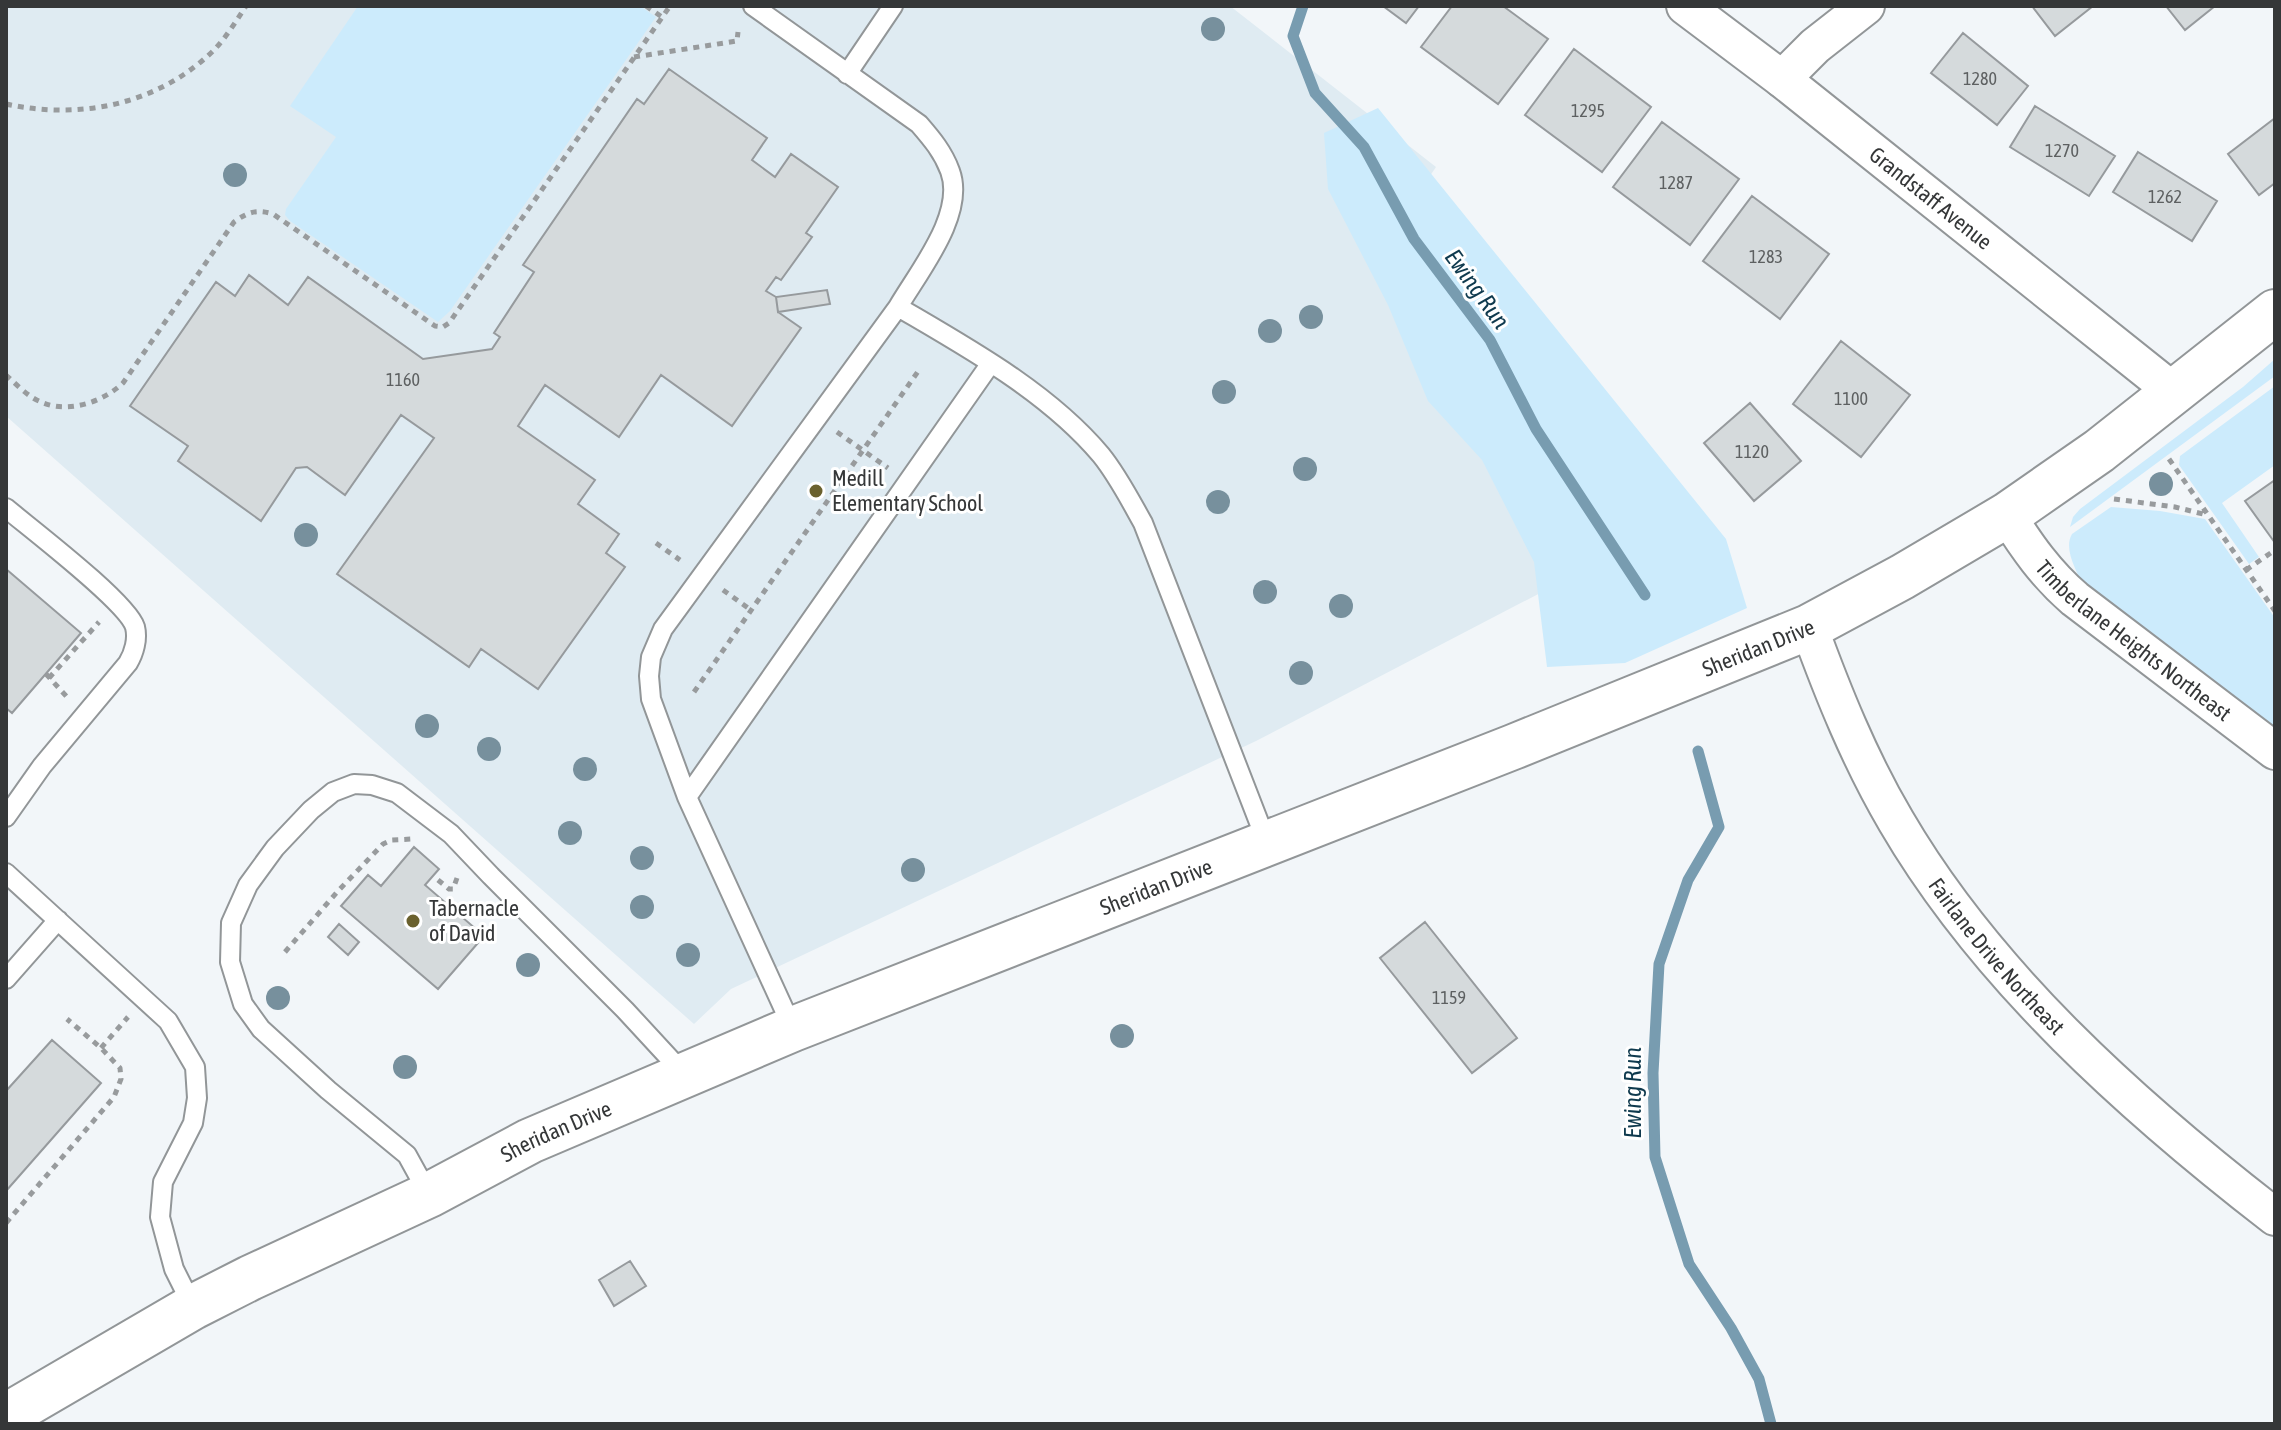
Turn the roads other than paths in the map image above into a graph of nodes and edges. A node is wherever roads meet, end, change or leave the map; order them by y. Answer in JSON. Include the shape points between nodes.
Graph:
{"nodes":[{"id":1,"x":753,"y":6,"type":"edge"},
{"id":2,"x":893,"y":6,"type":"edge"},
{"id":3,"x":1685,"y":6,"type":"edge"},
{"id":4,"x":1866,"y":6,"type":"edge"},
{"id":5,"x":847,"y":74,"type":"junction"},
{"id":6,"x":1782,"y":79,"type":"junction"},
{"id":7,"x":898,"y":307,"type":"junction"},
{"id":8,"x":2275,"y":312,"type":"edge"},
{"id":9,"x":991,"y":363,"type":"junction"},
{"id":10,"x":2174,"y":392,"type":"junction"},
{"id":11,"x":6,"y":508,"type":"edge"},
{"id":12,"x":2007,"y":515,"type":"junction"},
{"id":13,"x":1809,"y":627,"type":"junction"},
{"id":14,"x":2275,"y":751,"type":"edge"},
{"id":15,"x":687,"y":797,"type":"junction"},
{"id":16,"x":6,"y":817,"type":"edge"},
{"id":17,"x":1267,"y":843,"type":"junction"},
{"id":18,"x":6,"y":873,"type":"edge"},
{"id":19,"x":58,"y":920,"type":"junction"},
{"id":20,"x":6,"y":979,"type":"edge"},
{"id":21,"x":793,"y":1029,"type":"junction"},
{"id":22,"x":685,"y":1075,"type":"junction"},
{"id":23,"x":429,"y":1195,"type":"junction"},
{"id":24,"x":2275,"y":1217,"type":"edge"},
{"id":25,"x":193,"y":1307,"type":"junction"},
{"id":26,"x":6,"y":1416,"type":"edge"}],
"edges":[{"from":1,"to":5,"type":"lane"},
{"from":2,"to":5,"type":"lane"},
{"from":3,"to":6,"type":"street","name":"Grandstaff Avenue"},
{"from":4,"to":6,"type":"street"},
{"from":5,"to":7,"type":"lane","via":[[919,124],[951,173],[954,194],[943,230]]},
{"from":6,"to":10,"type":"street","name":"Grandstaff Avenue"},
{"from":7,"to":9,"type":"lane"},
{"from":7,"to":15,"type":"lane","via":[[663,629],[651,657],[651,699]]},
{"from":8,"to":10,"type":"street","name":"Sheridan Drive"},
{"from":9,"to":15,"type":"lane"},
{"from":9,"to":17,"type":"lane","via":[[1060,413],[1123,487],[1143,523]]},
{"from":10,"to":12,"type":"street","name":"Sheridan Drive"},
{"from":11,"to":16,"type":"lane","via":[[119,603],[135,628],[131,658]]},
{"from":12,"to":13,"type":"street","name":"Sheridan Drive"},
{"from":12,"to":14,"type":"street","name":"Timberlane Heights Northeast","via":[[2053,580]]},
{"from":13,"to":17,"type":"street","name":"Sheridan Drive"},
{"from":13,"to":24,"type":"street","name":"Fairlane Drive Northeast","via":[[1874,780],[1956,910],[2064,1036]]},
{"from":15,"to":21,"type":"lane"},
{"from":17,"to":21,"type":"street","name":"Sheridan Drive"},
{"from":18,"to":19,"type":"lane"},
{"from":19,"to":20,"type":"lane"},
{"from":19,"to":25,"type":"lane","via":[[168,1021],[195,1067],[193,1123],[163,1182],[160,1217],[174,1269]]},
{"from":21,"to":22,"type":"street","name":"Sheridan Drive"},
{"from":22,"to":23,"type":"street","name":"Sheridan Drive","via":[[530,1141]]},
{"from":22,"to":23,"type":"lane","via":[[451,834],[397,793],[354,784],[333,792],[275,848],[248,885],[231,923],[230,962],[243,1004],[261,1029],[407,1155]]},
{"from":23,"to":25,"type":"street","name":"Sheridan Drive"},
{"from":25,"to":26,"type":"street","name":"Sheridan Drive"}]}
